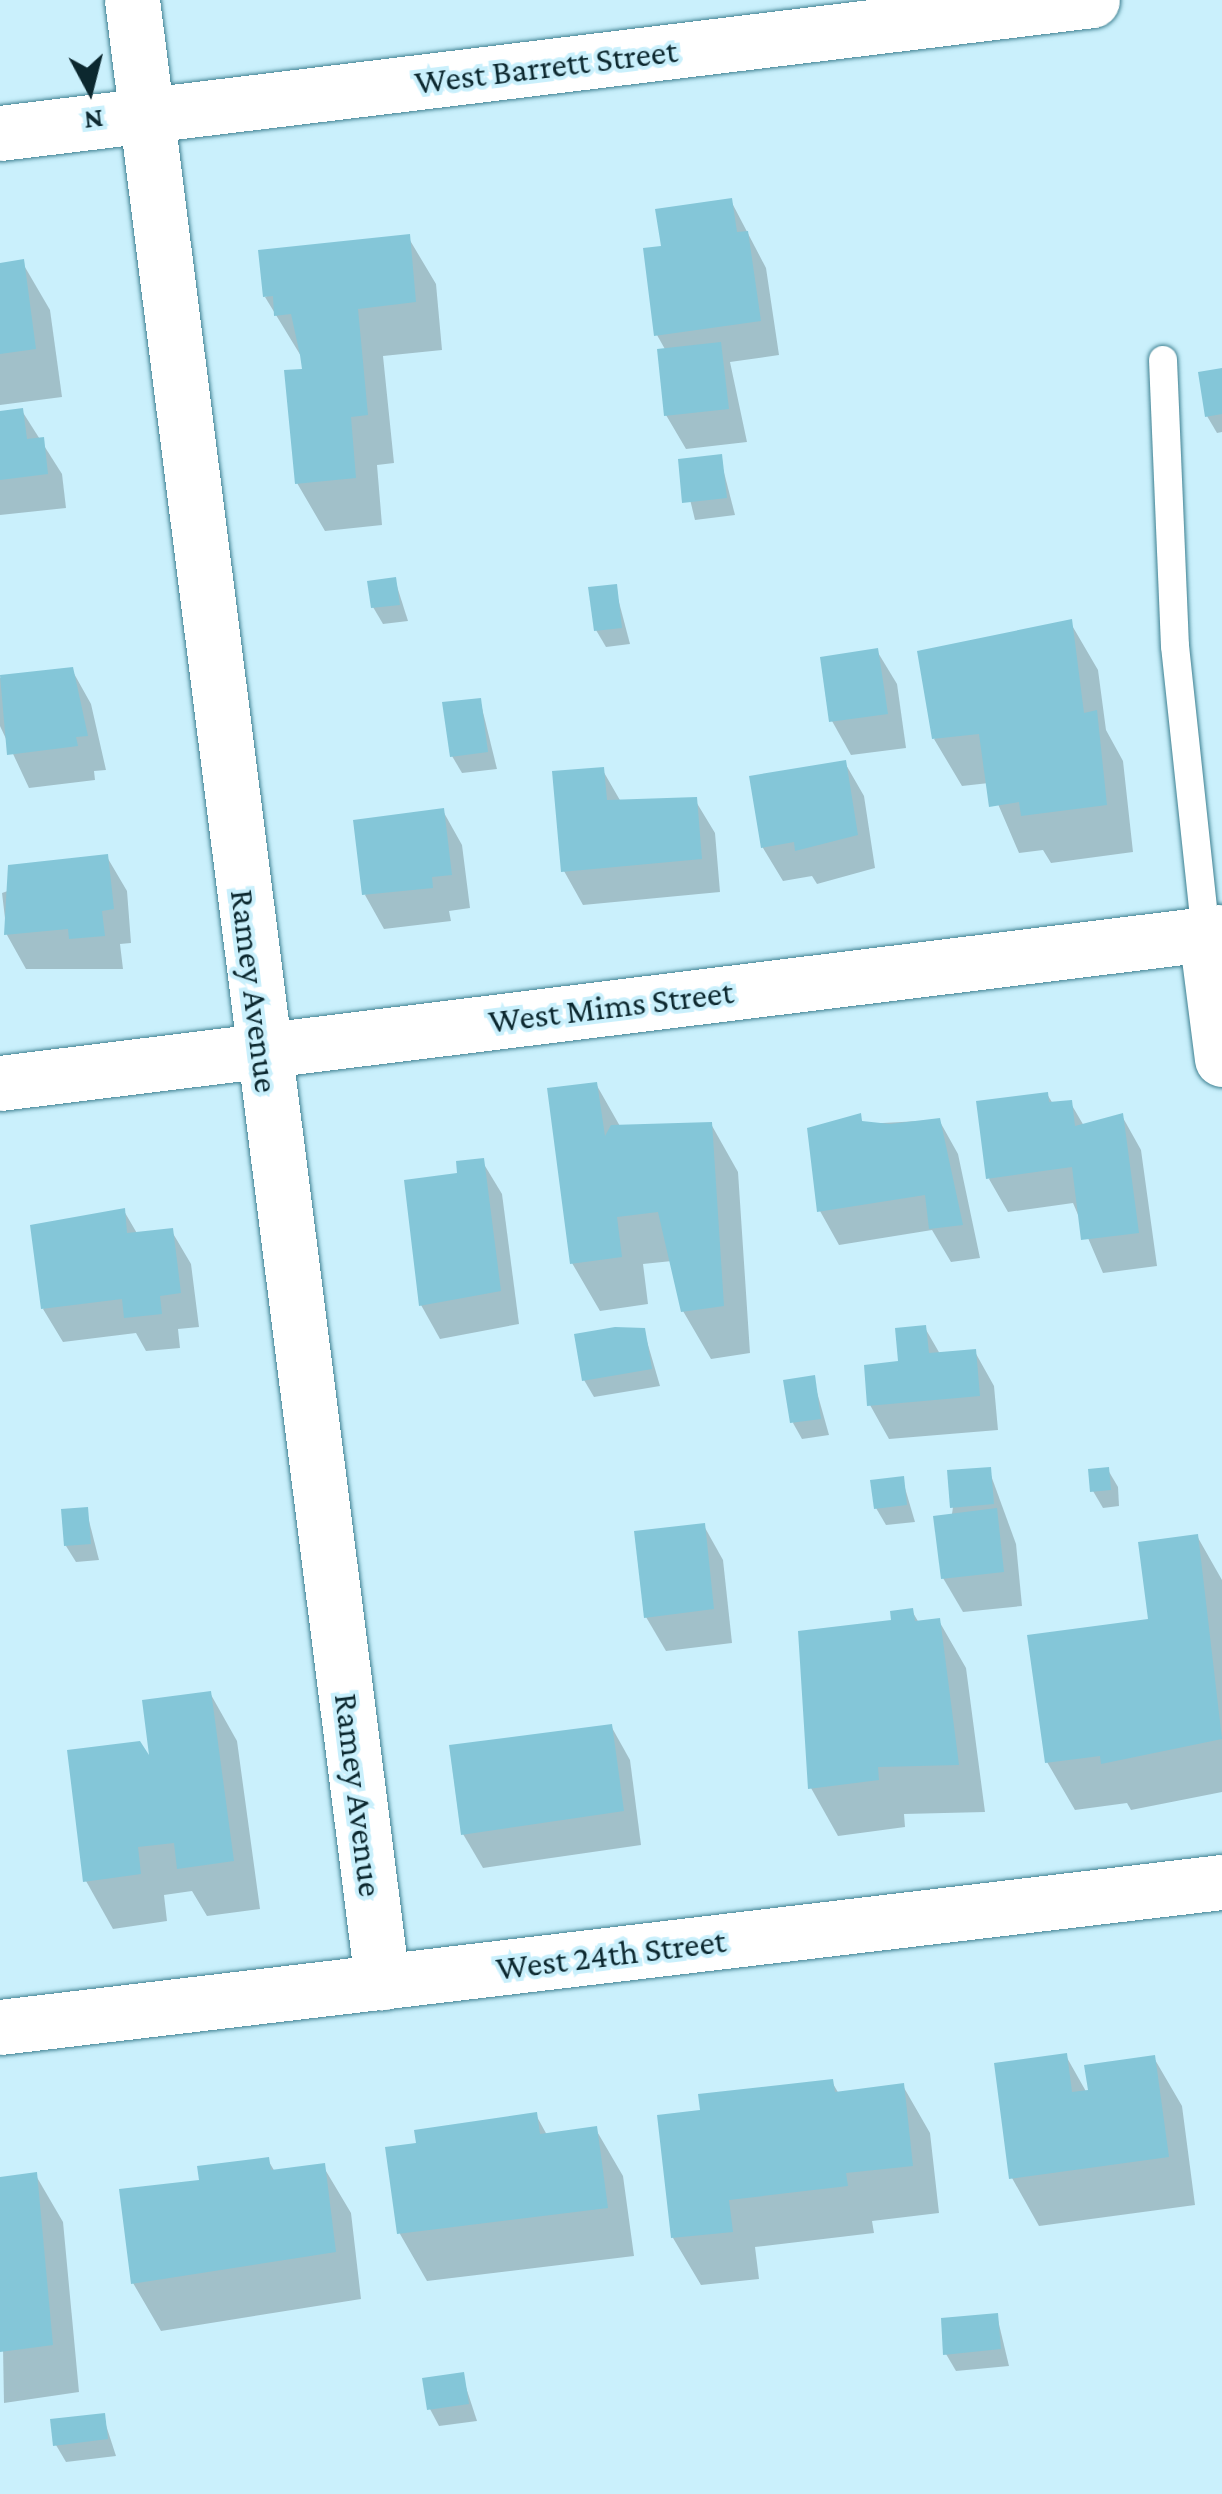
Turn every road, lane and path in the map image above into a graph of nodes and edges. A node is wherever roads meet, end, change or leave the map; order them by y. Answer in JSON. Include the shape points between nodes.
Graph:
{"nodes":[{"id":1,"x":132,"y":0,"type":"edge"},
{"id":2,"x":1092,"y":0,"type":"edge"},
{"id":3,"x":146,"y":116,"type":"junction"},
{"id":4,"x":0,"y":134,"type":"edge"},
{"id":5,"x":1162,"y":360,"type":"dead end"},
{"id":6,"x":1214,"y":932,"type":"edge"},
{"id":7,"x":261,"y":1050,"type":"junction"},
{"id":8,"x":1222,"y":1060,"type":"edge"},
{"id":9,"x":0,"y":1083,"type":"edge"},
{"id":10,"x":1222,"y":1882,"type":"edge"},
{"id":11,"x":382,"y":1982,"type":"junction"},
{"id":12,"x":0,"y":2026,"type":"edge"}],
"edges":[{"from":1,"to":3,"type":"street","name":"Ramey Avenue"},
{"from":2,"to":3,"type":"street","name":"West Barrett Street"},
{"from":3,"to":4,"type":"street","name":"West Barrett Street"},
{"from":3,"to":7,"type":"street","name":"Ramey Avenue"},
{"from":5,"to":6,"type":"lane","via":[[1175,646]]},
{"from":6,"to":7,"type":"street","name":"West Mims Street"},
{"from":6,"to":8,"type":"street"},
{"from":7,"to":9,"type":"street","name":"West Mims Street"},
{"from":7,"to":11,"type":"street","name":"Ramey Avenue"},
{"from":10,"to":11,"type":"street","name":"West 24th Street"},
{"from":11,"to":12,"type":"street","name":"West 24th Street"}]}
